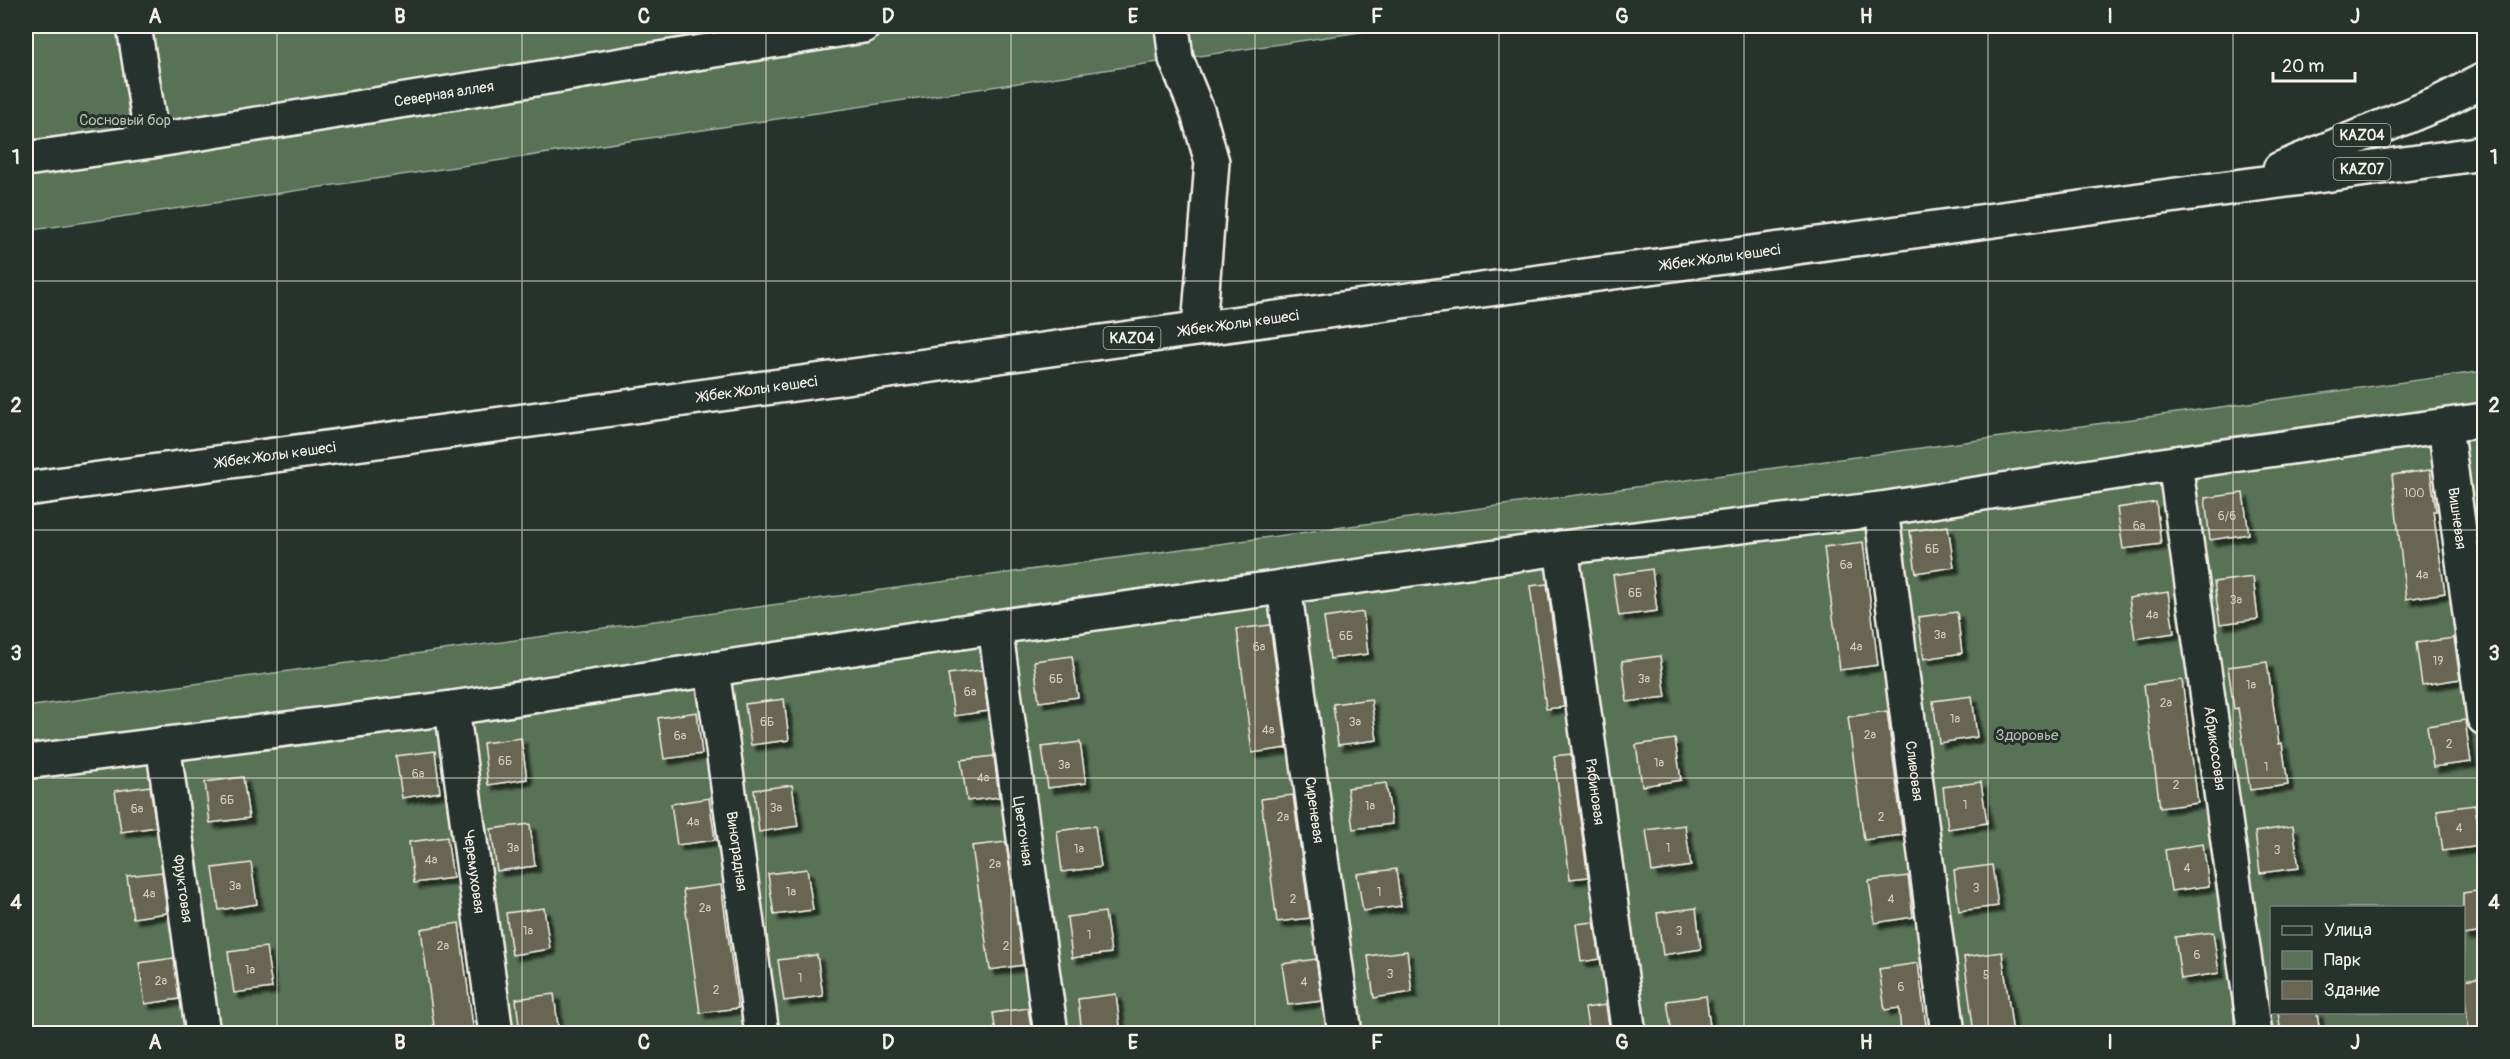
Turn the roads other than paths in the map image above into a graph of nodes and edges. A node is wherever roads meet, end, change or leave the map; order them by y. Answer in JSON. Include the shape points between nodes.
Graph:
{"nodes":[{"id":1,"x":134,"y":26,"type":"edge"},
{"id":2,"x":863,"y":26,"type":"edge"},
{"id":3,"x":1172,"y":26,"type":"edge"},
{"id":4,"x":2484,"y":80,"type":"edge"},
{"id":5,"x":152,"y":141,"type":"junction"},
{"id":6,"x":2484,"y":153,"type":"edge"},
{"id":7,"x":26,"y":159,"type":"edge"},
{"id":8,"x":2239,"y":186,"type":"junction"},
{"id":9,"x":1199,"y":328,"type":"junction"},
{"id":10,"x":2484,"y":420,"type":"edge"},
{"id":11,"x":2445,"y":426,"type":"junction"},
{"id":12,"x":2175,"y":463,"type":"junction"},
{"id":13,"x":26,"y":489,"type":"edge"},
{"id":14,"x":1881,"y":509,"type":"junction"},
{"id":15,"x":1562,"y":548,"type":"junction"},
{"id":16,"x":1284,"y":587,"type":"junction"},
{"id":17,"x":995,"y":627,"type":"junction"},
{"id":18,"x":712,"y":669,"type":"junction"},
{"id":19,"x":452,"y":708,"type":"junction"},
{"id":20,"x":2484,"y":718,"type":"edge"},
{"id":21,"x":163,"y":744,"type":"junction"},
{"id":22,"x":26,"y":762,"type":"edge"},
{"id":23,"x":203,"y":1034,"type":"edge"},
{"id":24,"x":496,"y":1034,"type":"edge"},
{"id":25,"x":762,"y":1034,"type":"edge"},
{"id":26,"x":1051,"y":1034,"type":"edge"},
{"id":27,"x":1346,"y":1034,"type":"edge"},
{"id":28,"x":1629,"y":1034,"type":"edge"},
{"id":29,"x":1948,"y":1034,"type":"edge"},
{"id":30,"x":2255,"y":1034,"type":"edge"}],
"edges":[{"from":1,"to":5,"type":"main road"},
{"from":2,"to":5,"type":"main road","name":"Северная аллея"},
{"from":3,"to":9,"type":"main road","via":[[1176,59],[1212,162]]},
{"from":4,"to":8,"type":"main road","number":"KАZ04"},
{"from":5,"to":7,"type":"main road","name":"Северная аллея"},
{"from":6,"to":8,"type":"main road","number":"KAZ07"},
{"from":8,"to":9,"type":"main road","name":"Жібек Жолы көшесі","number":"KАZ04"},
{"from":9,"to":13,"type":"main road","name":"Жібек Жолы көшесі","number":"KАZ04"},
{"from":10,"to":11,"type":"main road"},
{"from":11,"to":12,"type":"main road"},
{"from":11,"to":20,"type":"main road","name":"Вишневая"},
{"from":12,"to":14,"type":"main road"},
{"from":12,"to":30,"type":"main road","name":"Абрикосовая"},
{"from":14,"to":15,"type":"main road"},
{"from":14,"to":29,"type":"main road","name":"Сливовая"},
{"from":15,"to":16,"type":"main road"},
{"from":15,"to":28,"type":"main road","name":"Рябиновая"},
{"from":16,"to":17,"type":"main road"},
{"from":16,"to":27,"type":"main road","name":"Сиреневая"},
{"from":17,"to":18,"type":"main road"},
{"from":17,"to":26,"type":"main road","name":"Цветочная"},
{"from":18,"to":19,"type":"main road"},
{"from":18,"to":25,"type":"main road","name":"Виноградная"},
{"from":19,"to":21,"type":"main road"},
{"from":19,"to":24,"type":"main road","name":"Черемуховая"},
{"from":21,"to":22,"type":"main road"},
{"from":21,"to":23,"type":"main road","name":"Фруктовая"}]}
